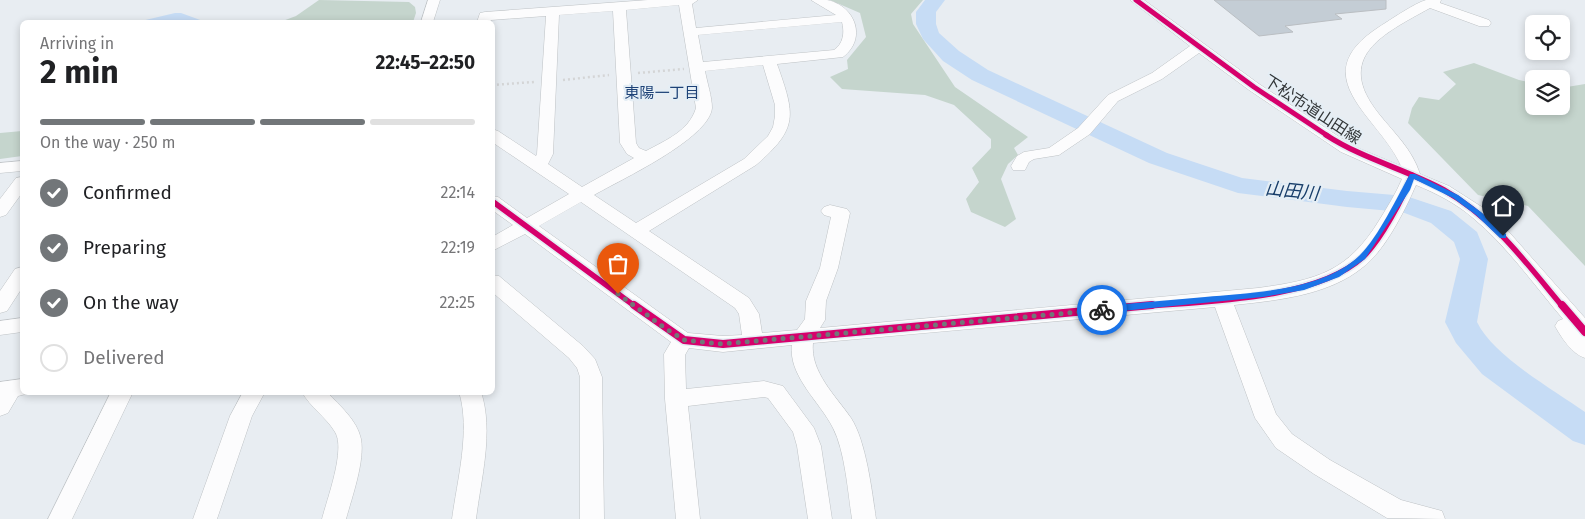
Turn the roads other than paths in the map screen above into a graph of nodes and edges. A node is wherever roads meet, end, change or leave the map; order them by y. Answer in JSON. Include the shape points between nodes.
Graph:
{"nodes":[{"id":1,"x":434,"y":0,"type":"edge"},
{"id":2,"x":688,"y":0,"type":"edge"},
{"id":3,"x":817,"y":0,"type":"edge"},
{"id":4,"x":1136,"y":0,"type":"edge"},
{"id":5,"x":1432,"y":2,"type":"edge"},
{"id":6,"x":619,"y":7,"type":"junction"},
{"id":7,"x":553,"y":12,"type":"junction"},
{"id":8,"x":847,"y":18,"type":"junction"},
{"id":9,"x":428,"y":20,"type":"edge"},
{"id":10,"x":484,"y":20,"type":"edge"},
{"id":11,"x":1484,"y":23,"type":"dead end"},
{"id":12,"x":691,"y":32,"type":"junction"},
{"id":13,"x":1200,"y":46,"type":"junction"},
{"id":14,"x":769,"y":61,"type":"junction"},
{"id":15,"x":697,"y":68,"type":"junction"},
{"id":16,"x":495,"y":136,"type":"edge"},
{"id":17,"x":646,"y":158,"type":"junction"},
{"id":18,"x":539,"y":165,"type":"junction"},
{"id":19,"x":20,"y":166,"type":"edge"},
{"id":20,"x":1019,"y":166,"type":"dead end"},
{"id":21,"x":0,"y":168,"type":"edge"},
{"id":22,"x":1409,"y":183,"type":"junction"},
{"id":23,"x":20,"y":185,"type":"edge"},
{"id":24,"x":580,"y":195,"type":"junction"},
{"id":25,"x":495,"y":203,"type":"edge"},
{"id":26,"x":0,"y":211,"type":"edge"},
{"id":27,"x":830,"y":212,"type":"dead end"},
{"id":28,"x":526,"y":226,"type":"junction"},
{"id":29,"x":636,"y":231,"type":"junction"},
{"id":30,"x":495,"y":242,"type":"edge"},
{"id":31,"x":20,"y":277,"type":"edge"},
{"id":32,"x":495,"y":284,"type":"edge"},
{"id":33,"x":1550,"y":292,"type":"junction"},
{"id":34,"x":1222,"y":299,"type":"junction"},
{"id":35,"x":0,"y":306,"type":"edge"},
{"id":36,"x":20,"y":325,"type":"edge"},
{"id":37,"x":0,"y":328,"type":"edge"},
{"id":38,"x":1585,"y":332,"type":"edge"},
{"id":39,"x":804,"y":336,"type":"junction"},
{"id":40,"x":684,"y":340,"type":"junction"},
{"id":41,"x":754,"y":340,"type":"junction"},
{"id":42,"x":1585,"y":350,"type":"edge"},
{"id":43,"x":121,"y":395,"type":"edge"},
{"id":44,"x":252,"y":395,"type":"edge"},
{"id":45,"x":316,"y":395,"type":"edge"},
{"id":46,"x":472,"y":395,"type":"edge"},
{"id":47,"x":676,"y":399,"type":"junction"},
{"id":48,"x":60,"y":519,"type":"edge"},
{"id":49,"x":205,"y":519,"type":"edge"},
{"id":50,"x":334,"y":519,"type":"edge"},
{"id":51,"x":464,"y":519,"type":"edge"},
{"id":52,"x":592,"y":519,"type":"edge"},
{"id":53,"x":688,"y":519,"type":"edge"},
{"id":54,"x":820,"y":519,"type":"edge"},
{"id":55,"x":864,"y":519,"type":"edge"},
{"id":56,"x":1434,"y":519,"type":"edge"}],
"edges":[{"from":1,"to":9,"type":"street"},
{"from":2,"to":6,"type":"street"},
{"from":2,"to":12,"type":"street"},
{"from":3,"to":8,"type":"street"},
{"from":4,"to":13,"type":"street","name":"下松市道山田線"},
{"from":5,"to":11,"type":"street"},
{"from":5,"to":22,"type":"street","via":[[1372,36],[1353,64],[1353,78],[1368,112],[1402,150],[1409,164]]},
{"from":6,"to":7,"type":"street"},
{"from":6,"to":17,"type":"street","via":[[628,143],[633,151]]},
{"from":7,"to":10,"type":"street","via":[[485,16]]},
{"from":7,"to":18,"type":"street","via":[[545,154]]},
{"from":8,"to":12,"type":"street"},
{"from":8,"to":14,"type":"street","via":[[852,31],[846,49],[838,54]]},
{"from":12,"to":15,"type":"street"},
{"from":13,"to":20,"type":"street","via":[[1157,76],[1113,98],[1088,127],[1053,152],[1030,156]]},
{"from":13,"to":22,"type":"street","name":"下松市道山田線","via":[[1254,87],[1347,149]]},
{"from":14,"to":15,"type":"street"},
{"from":14,"to":29,"type":"street","via":[[783,106],[784,118],[779,134],[750,162]]},
{"from":15,"to":17,"type":"street","via":[[704,108],[700,121],[691,132]]},
{"from":16,"to":18,"type":"street"},
{"from":17,"to":24,"type":"street"},
{"from":18,"to":24,"type":"street"},
{"from":19,"to":21,"type":"street"},
{"from":22,"to":33,"type":"street","name":"下松市道山田線","via":[[1455,196],[1493,225]]},
{"from":22,"to":34,"type":"street","via":[[1382,232],[1362,257],[1336,275],[1304,287]]},
{"from":23,"to":26,"type":"street"},
{"from":24,"to":28,"type":"street"},
{"from":24,"to":29,"type":"street"},
{"from":25,"to":28,"type":"street"},
{"from":27,"to":39,"type":"street","via":[[841,214],[829,268],[816,301],[815,320]]},
{"from":28,"to":30,"type":"street"},
{"from":28,"to":40,"type":"street"},
{"from":29,"to":41,"type":"street","via":[[742,303],[749,314]]},
{"from":31,"to":35,"type":"street"},
{"from":32,"to":52,"type":"street","via":[[587,365],[591,377],[592,406]]},
{"from":33,"to":38,"type":"street","name":"下松市道山田線"},
{"from":33,"to":42,"type":"street","via":[[1550,304],[1558,318]]},
{"from":34,"to":39,"type":"street"},
{"from":34,"to":56,"type":"street","via":[[1266,418],[1284,441],[1396,510]]},
{"from":36,"to":37,"type":"street"},
{"from":39,"to":41,"type":"street"},
{"from":39,"to":55,"type":"street","via":[[802,351],[808,373],[844,426],[857,471]]},
{"from":40,"to":41,"type":"street","via":[[722,344]]},
{"from":40,"to":47,"type":"street","via":[[674,354]]},
{"from":43,"to":48,"type":"street"},
{"from":44,"to":49,"type":"street","via":[[240,416]]},
{"from":45,"to":50,"type":"street","via":[[339,421],[349,439],[348,458]]},
{"from":46,"to":51,"type":"street","via":[[475,417]]},
{"from":47,"to":53,"type":"street"},
{"from":47,"to":54,"type":"street","via":[[764,388],[775,392],[803,428],[809,446]]}]}
